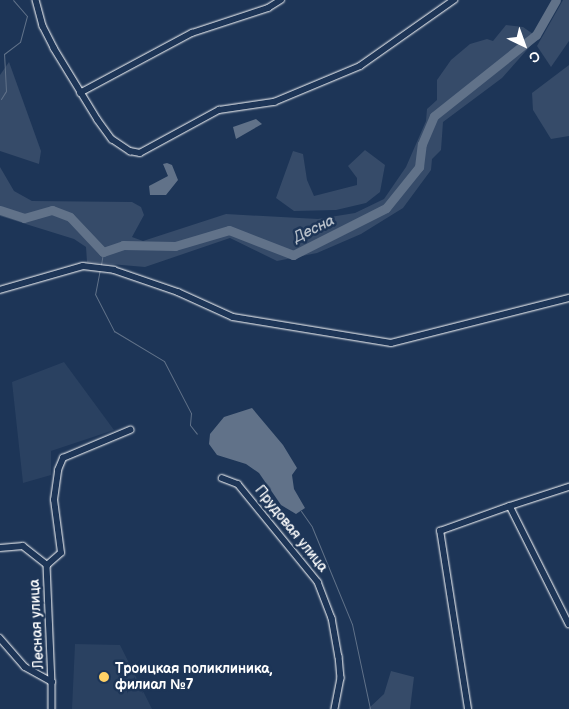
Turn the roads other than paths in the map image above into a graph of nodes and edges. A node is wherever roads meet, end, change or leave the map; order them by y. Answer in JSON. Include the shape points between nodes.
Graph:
{"nodes":[{"id":1,"x":36,"y":0,"type":"edge"},
{"id":2,"x":281,"y":0,"type":"edge"},
{"id":3,"x":454,"y":0,"type":"edge"},
{"id":4,"x":80,"y":93,"type":"junction"},
{"id":5,"x":0,"y":290,"type":"edge"},
{"id":6,"x":569,"y":298,"type":"edge"},
{"id":7,"x":130,"y":430,"type":"dead end"},
{"id":8,"x":222,"y":478,"type":"dead end"},
{"id":9,"x":569,"y":487,"type":"edge"},
{"id":10,"x":510,"y":506,"type":"junction"},
{"id":11,"x":0,"y":548,"type":"edge"},
{"id":12,"x":47,"y":566,"type":"junction"},
{"id":13,"x":569,"y":624,"type":"edge"},
{"id":14,"x":0,"y":638,"type":"edge"},
{"id":15,"x":52,"y":682,"type":"junction"},
{"id":16,"x":52,"y":709,"type":"edge"},
{"id":17,"x":335,"y":709,"type":"edge"},
{"id":18,"x":468,"y":709,"type":"edge"}],
"edges":[{"from":1,"to":4,"type":"street","via":[[43,26]]},
{"from":2,"to":4,"type":"street","via":[[268,8],[192,33]]},
{"from":3,"to":4,"type":"street","via":[[360,66],[274,102],[219,110],[140,153],[130,151],[112,139]]},
{"from":5,"to":6,"type":"street","via":[[83,266],[100,268],[178,292],[233,317],[391,343]]},
{"from":7,"to":12,"type":"street","via":[[63,458],[54,500],[61,553]]},
{"from":8,"to":17,"type":"street","name":"Прудовая улица","via":[[238,484],[318,582],[332,618],[339,656],[341,678]]},
{"from":9,"to":10,"type":"street"},
{"from":10,"to":13,"type":"street"},
{"from":10,"to":18,"type":"street","via":[[440,531]]},
{"from":11,"to":12,"type":"street","via":[[23,546]]},
{"from":12,"to":15,"type":"street","name":"Лесная улица"},
{"from":14,"to":15,"type":"street","name":"Лесная улица","via":[[25,667]]},
{"from":15,"to":16,"type":"street","name":"Лесная улица"}]}
